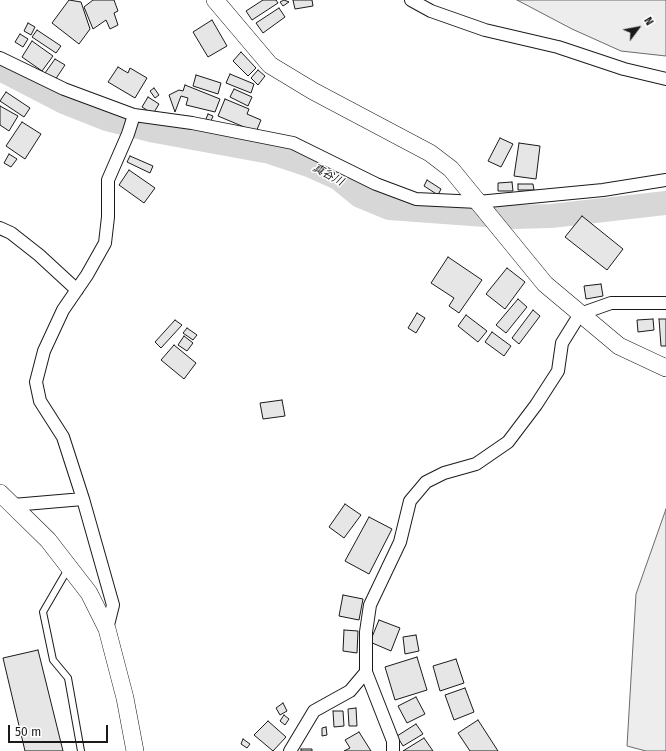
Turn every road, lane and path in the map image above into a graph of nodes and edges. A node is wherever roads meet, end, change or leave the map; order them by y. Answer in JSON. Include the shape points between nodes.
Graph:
{"nodes":[{"id":1,"x":215,"y":0,"type":"edge"},
{"id":2,"x":411,"y":0,"type":"edge"},
{"id":3,"x":0,"y":58,"type":"edge"},
{"id":4,"x":666,"y":79,"type":"edge"},
{"id":5,"x":134,"y":117,"type":"junction"},
{"id":6,"x":666,"y":180,"type":"edge"},
{"id":7,"x":481,"y":205,"type":"junction"},
{"id":8,"x":0,"y":228,"type":"edge"},
{"id":9,"x":77,"y":290,"type":"junction"},
{"id":10,"x":666,"y":303,"type":"edge"},
{"id":11,"x":580,"y":314,"type":"junction"},
{"id":12,"x":666,"y":368,"type":"edge"},
{"id":13,"x":0,"y":493,"type":"edge"},
{"id":14,"x":83,"y":499,"type":"junction"},
{"id":15,"x":13,"y":505,"type":"junction"},
{"id":16,"x":68,"y":567,"type":"junction"},
{"id":17,"x":107,"y":629,"type":"junction"},
{"id":18,"x":366,"y":672,"type":"junction"},
{"id":19,"x":81,"y":751,"type":"edge"},
{"id":20,"x":135,"y":751,"type":"edge"},
{"id":21,"x":290,"y":751,"type":"edge"},
{"id":22,"x":393,"y":751,"type":"edge"}],
"edges":[{"from":1,"to":7,"type":"street","via":[[270,64],[313,91],[430,153],[451,169]]},
{"from":2,"to":4,"type":"street","via":[[431,11],[484,30],[558,47],[624,69]]},
{"from":3,"to":5,"type":"street","via":[[64,89]]},
{"from":5,"to":7,"type":"street","via":[[192,123],[293,143],[376,184],[416,200]]},
{"from":5,"to":9,"type":"street","via":[[108,180],[105,243]]},
{"from":6,"to":7,"type":"street"},
{"from":7,"to":11,"type":"street","via":[[546,284]]},
{"from":8,"to":9,"type":"street","via":[[11,233]]},
{"from":9,"to":14,"type":"street","via":[[63,310],[44,351],[36,382],[40,401],[63,437]]},
{"from":10,"to":11,"type":"street","via":[[611,304]]},
{"from":11,"to":12,"type":"street","via":[[619,346]]},
{"from":11,"to":18,"type":"street","via":[[562,344],[558,371],[508,442],[476,464],[444,473],[426,482],[410,501],[400,542],[370,605],[366,632]]},
{"from":13,"to":15,"type":"street"},
{"from":14,"to":15,"type":"street"},
{"from":14,"to":17,"type":"street","via":[[113,605]]},
{"from":15,"to":16,"type":"street","via":[[48,540]]},
{"from":16,"to":17,"type":"street","via":[[88,593]]},
{"from":16,"to":19,"type":"lane","via":[[43,612],[53,660],[68,678]]},
{"from":17,"to":20,"type":"street","via":[[125,698]]},
{"from":18,"to":21,"type":"street","via":[[350,691],[314,711]]},
{"from":18,"to":22,"type":"street","via":[[393,741]]}]}
